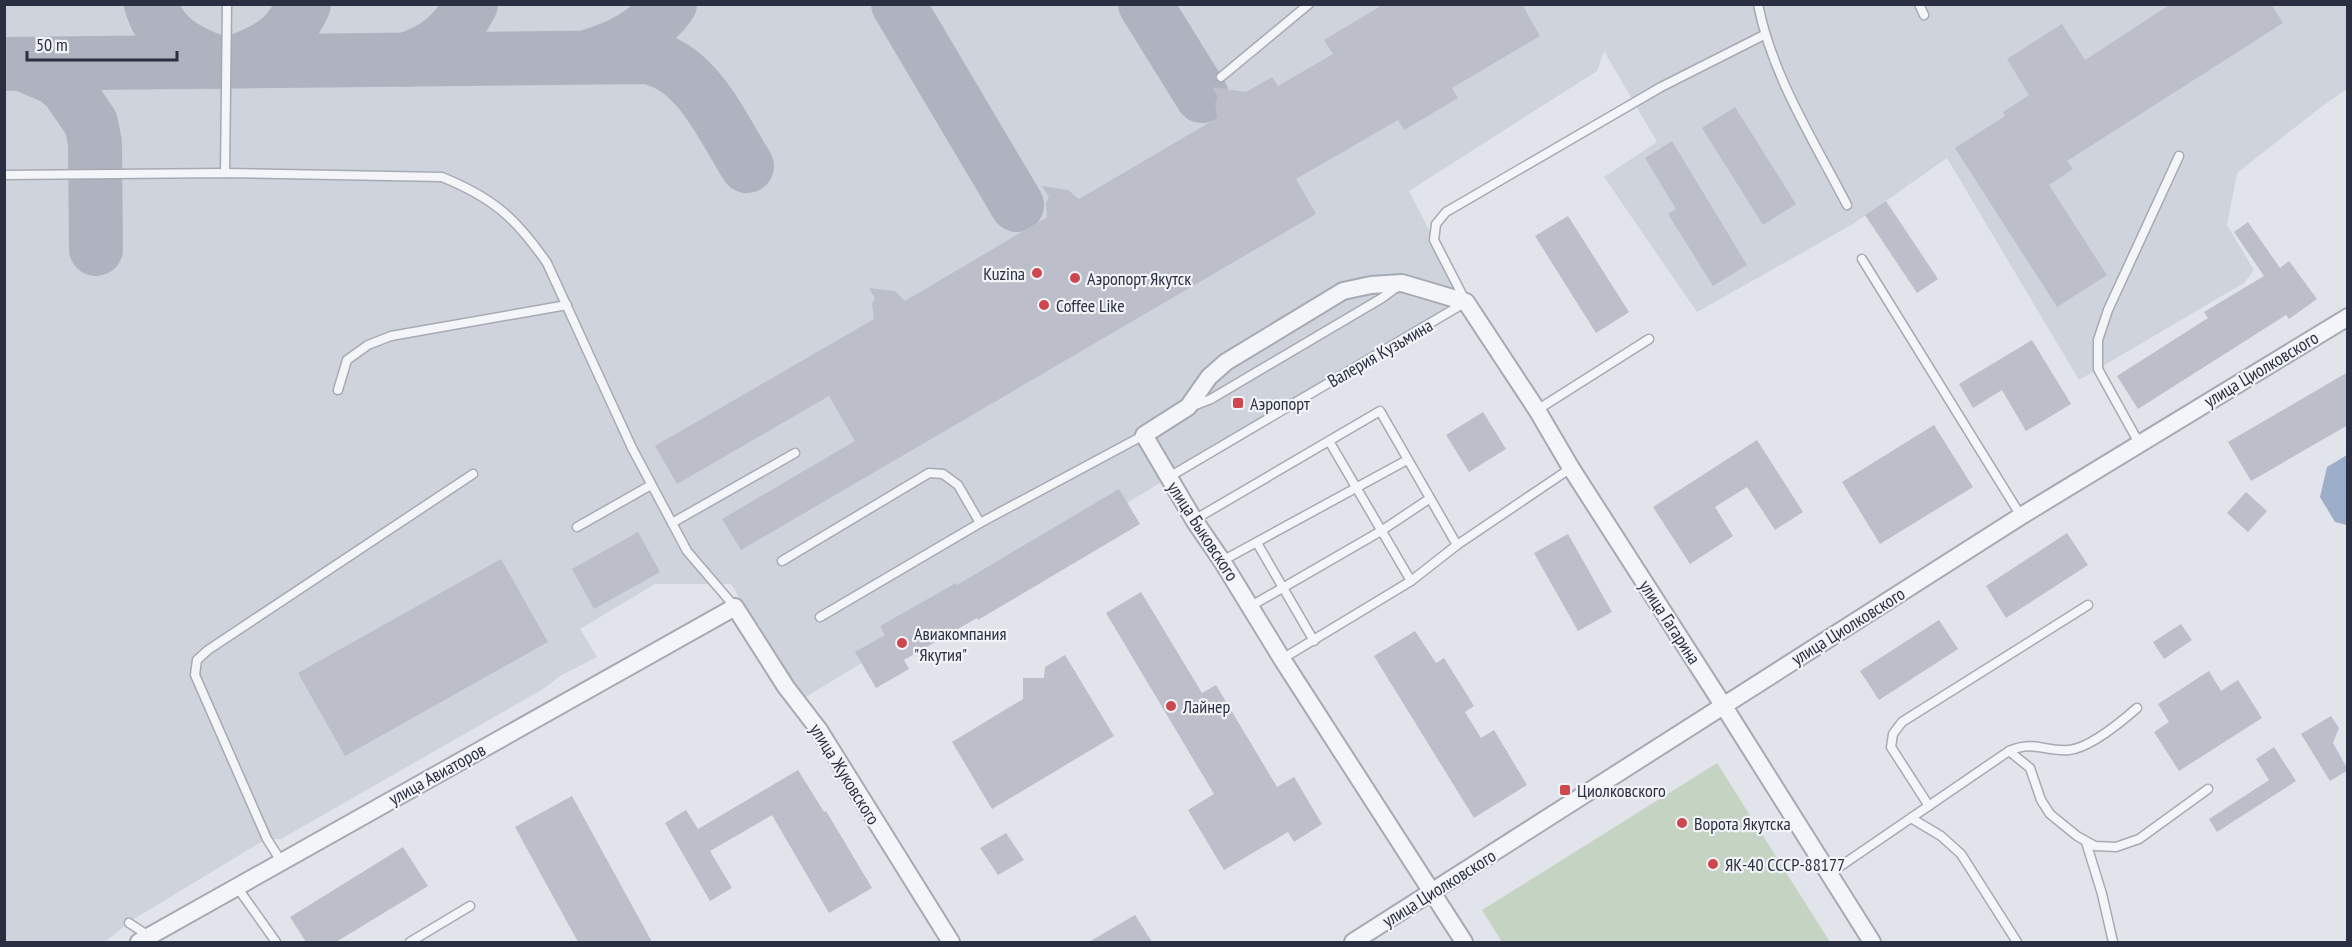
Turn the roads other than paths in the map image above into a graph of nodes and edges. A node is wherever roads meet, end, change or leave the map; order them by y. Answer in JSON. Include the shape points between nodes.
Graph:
{"nodes":[{"id":1,"x":227,"y":4,"type":"edge"},
{"id":2,"x":1309,"y":4,"type":"edge"},
{"id":3,"x":1758,"y":4,"type":"edge"},
{"id":4,"x":1919,"y":4,"type":"edge"},
{"id":5,"x":1924,"y":15,"type":"dead end"},
{"id":6,"x":1764,"y":35,"type":"junction"},
{"id":7,"x":1221,"y":77,"type":"dead end"},
{"id":8,"x":2179,"y":156,"type":"dead end"},
{"id":9,"x":225,"y":173,"type":"junction"},
{"id":10,"x":4,"y":175,"type":"edge"},
{"id":11,"x":1847,"y":205,"type":"dead end"},
{"id":12,"x":1862,"y":259,"type":"dead end"},
{"id":13,"x":1402,"y":283,"type":"junction"},
{"id":14,"x":1466,"y":302,"type":"junction"},
{"id":15,"x":567,"y":305,"type":"junction"},
{"id":16,"x":2348,"y":317,"type":"edge"},
{"id":17,"x":1649,"y":339,"type":"dead end"},
{"id":18,"x":338,"y":390,"type":"dead end"},
{"id":19,"x":1188,"y":408,"type":"junction"},
{"id":20,"x":1537,"y":410,"type":"junction"},
{"id":21,"x":1144,"y":435,"type":"junction"},
{"id":22,"x":1329,"y":441,"type":"junction"},
{"id":23,"x":2139,"y":443,"type":"junction"},
{"id":24,"x":795,"y":453,"type":"dead end"},
{"id":25,"x":1407,"y":459,"type":"junction"},
{"id":26,"x":1571,"y":468,"type":"junction"},
{"id":27,"x":473,"y":474,"type":"dead end"},
{"id":28,"x":1169,"y":477,"type":"junction"},
{"id":29,"x":651,"y":485,"type":"junction"},
{"id":30,"x":1429,"y":499,"type":"junction"},
{"id":31,"x":2021,"y":516,"type":"junction"},
{"id":32,"x":1194,"y":520,"type":"junction"},
{"id":33,"x":672,"y":523,"type":"junction"},
{"id":34,"x":980,"y":523,"type":"junction"},
{"id":35,"x":577,"y":527,"type":"dead end"},
{"id":36,"x":1381,"y":531,"type":"junction"},
{"id":37,"x":1257,"y":543,"type":"junction"},
{"id":38,"x":1458,"y":545,"type":"junction"},
{"id":39,"x":782,"y":561,"type":"dead end"},
{"id":40,"x":1222,"y":561,"type":"junction"},
{"id":41,"x":1411,"y":581,"type":"junction"},
{"id":42,"x":1283,"y":588,"type":"junction"},
{"id":43,"x":2088,"y":605,"type":"dead end"},
{"id":44,"x":1251,"y":606,"type":"junction"},
{"id":45,"x":735,"y":608,"type":"junction"},
{"id":46,"x":820,"y":616,"type":"dead end"},
{"id":47,"x":1314,"y":641,"type":"junction"},
{"id":48,"x":1282,"y":659,"type":"junction"},
{"id":49,"x":1723,"y":705,"type":"junction"},
{"id":50,"x":2137,"y":708,"type":"dead end"},
{"id":51,"x":2009,"y":751,"type":"junction"},
{"id":52,"x":2208,"y":789,"type":"dead end"},
{"id":53,"x":1929,"y":806,"type":"junction"},
{"id":54,"x":1911,"y":818,"type":"junction"},
{"id":55,"x":2086,"y":842,"type":"junction"},
{"id":56,"x":281,"y":861,"type":"junction"},
{"id":57,"x":1829,"y":874,"type":"junction"},
{"id":58,"x":237,"y":886,"type":"junction"},
{"id":59,"x":1433,"y":893,"type":"junction"},
{"id":60,"x":470,"y":906,"type":"dead end"},
{"id":61,"x":129,"y":922,"type":"dead end"},
{"id":62,"x":144,"y":939,"type":"edge"},
{"id":63,"x":276,"y":942,"type":"edge"},
{"id":64,"x":411,"y":942,"type":"edge"},
{"id":65,"x":951,"y":942,"type":"edge"},
{"id":66,"x":1353,"y":942,"type":"edge"},
{"id":67,"x":1464,"y":942,"type":"edge"},
{"id":68,"x":1872,"y":942,"type":"edge"},
{"id":69,"x":2017,"y":942,"type":"edge"},
{"id":70,"x":2113,"y":942,"type":"edge"}],
"edges":[{"from":1,"to":9,"type":"lane"},
{"from":2,"to":7,"type":"lane"},
{"from":3,"to":6,"type":"lane"},
{"from":4,"to":5,"type":"lane"},
{"from":6,"to":11,"type":"lane","via":[[1779,73]]},
{"from":6,"to":14,"type":"lane","via":[[1661,87],[1446,212],[1436,224],[1434,240]]},
{"from":8,"to":23,"type":"lane","via":[[2098,340],[2098,369]]},
{"from":9,"to":10,"type":"lane"},
{"from":9,"to":15,"type":"lane","via":[[442,177],[474,190],[503,210],[548,263]]},
{"from":12,"to":31,"type":"lane"},
{"from":13,"to":14,"type":"street"},
{"from":13,"to":19,"type":"lane","via":[[1211,399]]},
{"from":13,"to":19,"type":"street","via":[[1343,291],[1319,304],[1226,362],[1209,377]]},
{"from":14,"to":20,"type":"street","name":"улица Гагарина"},
{"from":14,"to":28,"type":"lane","name":"Валерия Кузьмина"},
{"from":15,"to":18,"type":"lane","via":[[391,336],[368,345],[347,360]]},
{"from":15,"to":29,"type":"lane"},
{"from":16,"to":23,"type":"street","name":"улица Циолковского"},
{"from":17,"to":20,"type":"lane"},
{"from":19,"to":21,"type":"street"},
{"from":20,"to":26,"type":"street","name":"улица Гагарина"},
{"from":21,"to":28,"type":"street","name":"улица Быковского"},
{"from":21,"to":34,"type":"lane"},
{"from":22,"to":25,"type":"lane","via":[[1380,411]]},
{"from":22,"to":32,"type":"lane"},
{"from":22,"to":36,"type":"lane"},
{"from":23,"to":31,"type":"street","name":"улица Циолковского"},
{"from":24,"to":33,"type":"lane"},
{"from":25,"to":30,"type":"lane"},
{"from":25,"to":37,"type":"lane"},
{"from":26,"to":38,"type":"lane"},
{"from":26,"to":49,"type":"street","name":"улица Гагарина"},
{"from":27,"to":56,"type":"lane","via":[[197,660],[195,675],[267,839]]},
{"from":28,"to":32,"type":"street","name":"улица Быковского"},
{"from":29,"to":33,"type":"lane"},
{"from":29,"to":35,"type":"lane"},
{"from":30,"to":36,"type":"lane"},
{"from":30,"to":38,"type":"lane"},
{"from":31,"to":49,"type":"street","name":"улица Циолковского"},
{"from":32,"to":40,"type":"street","name":"улица Быковского"},
{"from":33,"to":45,"type":"lane","via":[[687,551]]},
{"from":34,"to":39,"type":"lane","via":[[958,485],[943,474],[929,473]]},
{"from":34,"to":46,"type":"lane"},
{"from":36,"to":41,"type":"lane"},
{"from":36,"to":42,"type":"lane"},
{"from":37,"to":40,"type":"lane"},
{"from":37,"to":42,"type":"lane"},
{"from":38,"to":41,"type":"lane"},
{"from":40,"to":44,"type":"street","name":"улица Быковского"},
{"from":41,"to":47,"type":"lane"},
{"from":42,"to":44,"type":"lane"},
{"from":42,"to":47,"type":"lane"},
{"from":43,"to":53,"type":"lane","via":[[1902,722],[1893,734],[1892,747]]},
{"from":44,"to":48,"type":"street","name":"улица Быковского"},
{"from":45,"to":56,"type":"street","name":"улица Авиаторов"},
{"from":45,"to":65,"type":"street","name":"улица Жуковского","via":[[819,730]]},
{"from":47,"to":48,"type":"lane"},
{"from":48,"to":59,"type":"street","name":"улица Быковского"},
{"from":49,"to":57,"type":"street","name":"улица Гагарина"},
{"from":49,"to":59,"type":"street","name":"улица Циолковского"},
{"from":50,"to":51,"type":"lane","via":[[2106,734],[2072,750],[2031,745]]},
{"from":51,"to":53,"type":"lane"},
{"from":51,"to":55,"type":"lane","via":[[2030,768],[2050,814]]},
{"from":52,"to":55,"type":"lane","via":[[2139,839],[2116,847]]},
{"from":53,"to":54,"type":"lane"},
{"from":54,"to":57,"type":"lane"},
{"from":54,"to":69,"type":"lane","via":[[1961,854]]},
{"from":55,"to":70,"type":"lane"},
{"from":56,"to":58,"type":"street","name":"улица Авиаторов"},
{"from":57,"to":68,"type":"street","name":"улица Гагарина"},
{"from":58,"to":62,"type":"street","name":"улица Авиаторов"},
{"from":58,"to":63,"type":"lane"},
{"from":59,"to":66,"type":"street","name":"улица Циолковского"},
{"from":59,"to":67,"type":"street","name":"улица Быковского"},
{"from":60,"to":64,"type":"lane"},
{"from":61,"to":62,"type":"lane"}]}
